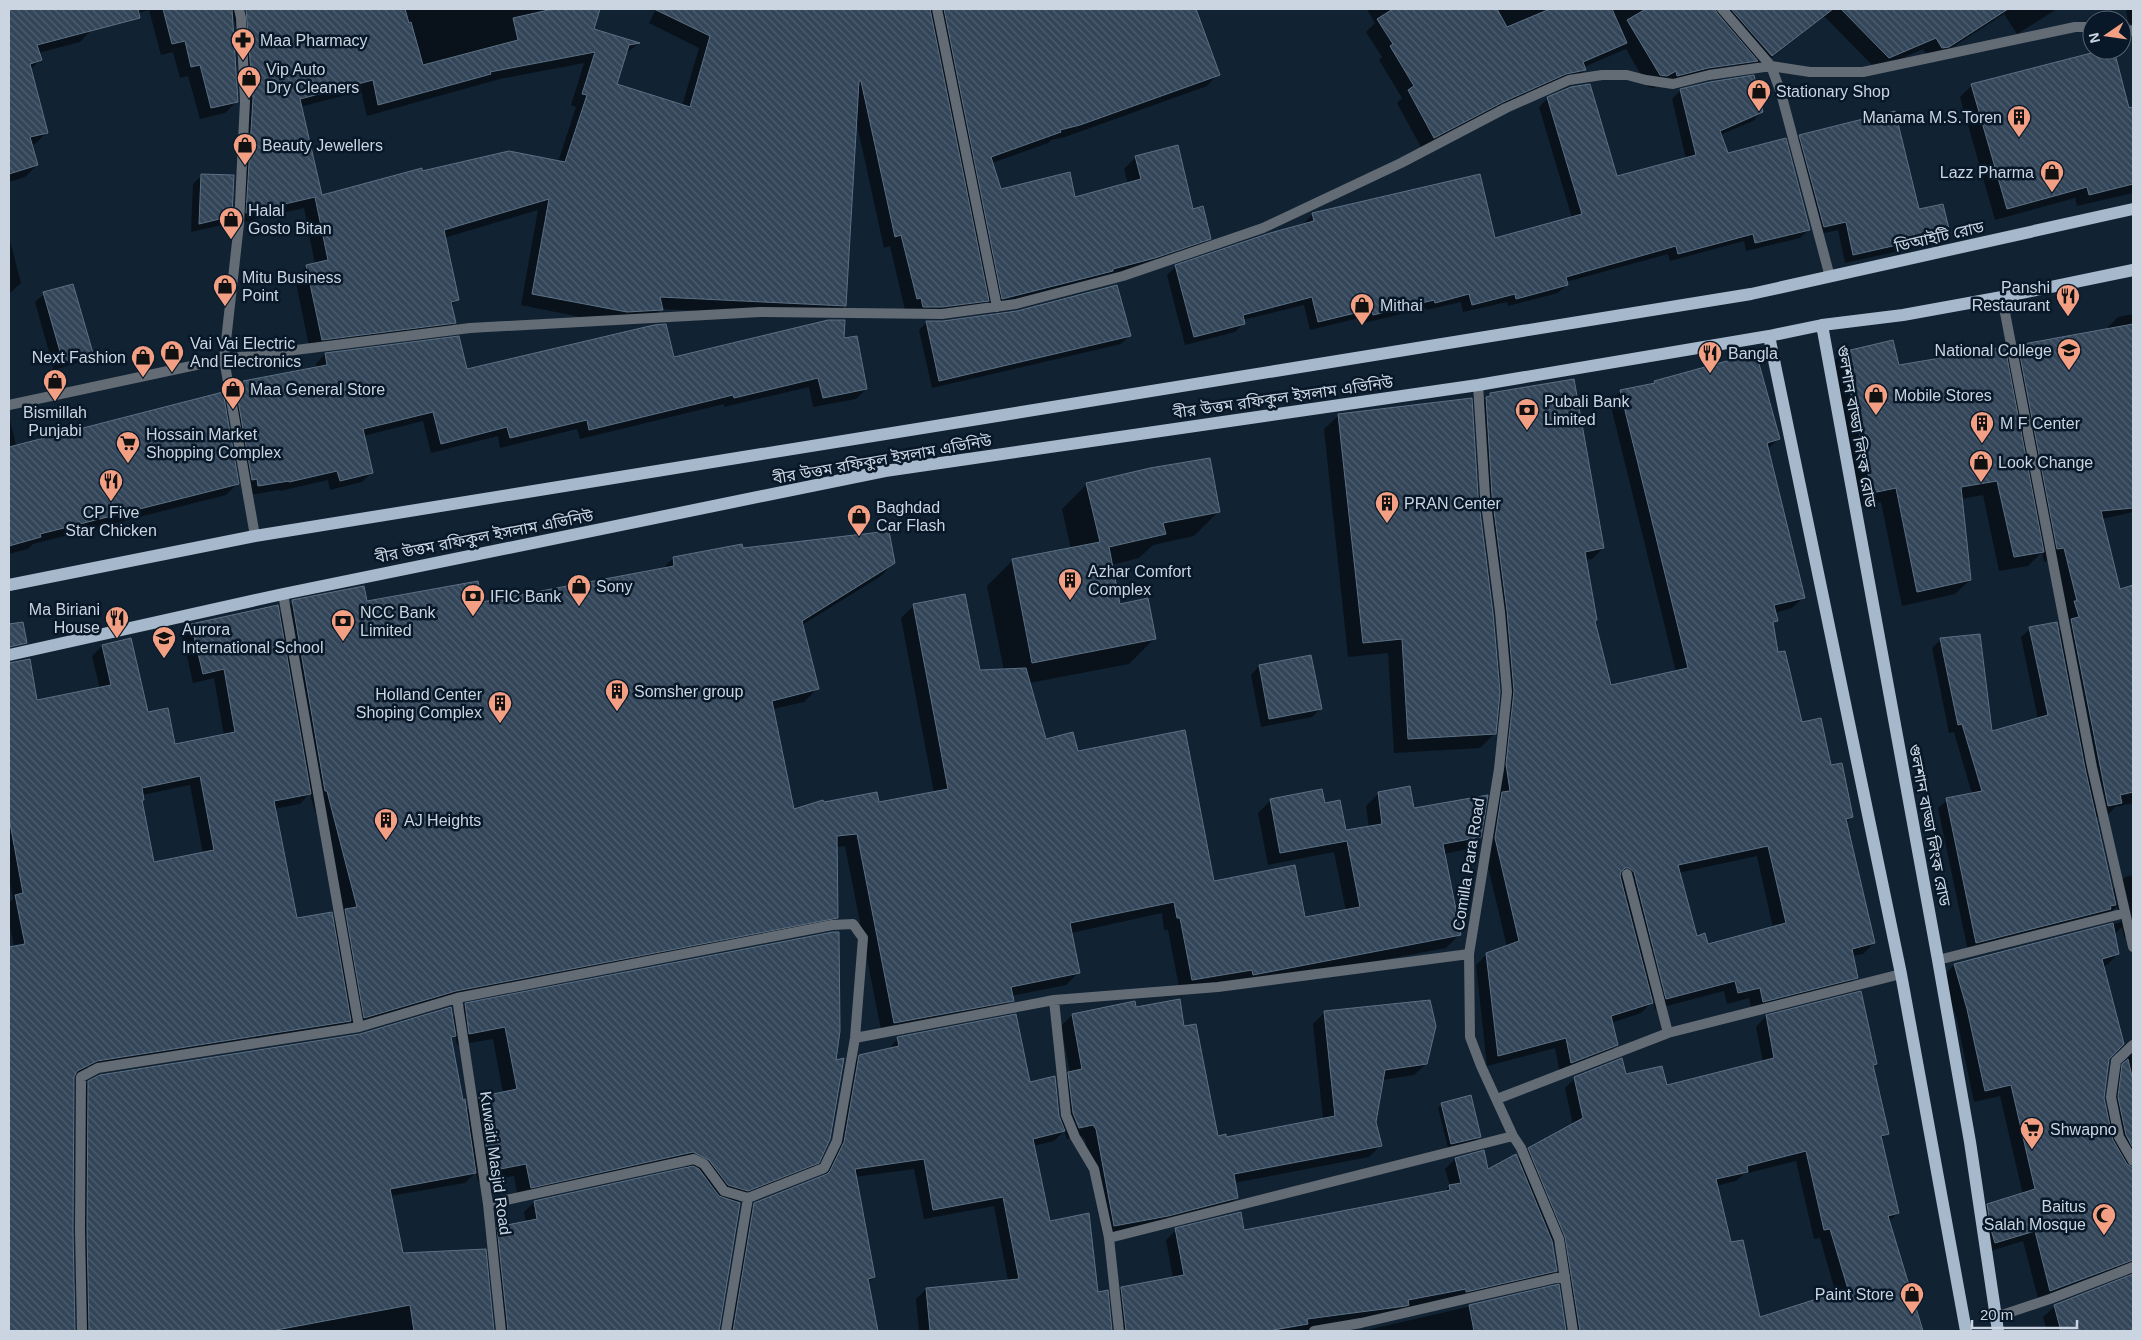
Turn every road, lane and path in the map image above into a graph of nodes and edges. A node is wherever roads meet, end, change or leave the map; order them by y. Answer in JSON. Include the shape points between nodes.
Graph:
{"nodes":[{"id":1,"x":239,"y":9,"type":"edge"},
{"id":2,"x":937,"y":9,"type":"edge"},
{"id":3,"x":1722,"y":9,"type":"edge"},
{"id":4,"x":2082,"y":27,"type":"edge"},
{"id":5,"x":1771,"y":66,"type":"junction"},
{"id":6,"x":2133,"y":209,"type":"edge"},
{"id":7,"x":2133,"y":270,"type":"edge"},
{"id":8,"x":1830,"y":277,"type":"junction"},
{"id":9,"x":1751,"y":294,"type":"joint"},
{"id":10,"x":2002,"y":297,"type":"junction"},
{"id":11,"x":997,"y":307,"type":"junction"},
{"id":12,"x":1822,"y":325,"type":"junction"},
{"id":13,"x":1769,"y":336,"type":"junction"},
{"id":14,"x":224,"y":359,"type":"junction"},
{"id":15,"x":1478,"y":384,"type":"junction"},
{"id":16,"x":9,"y":405,"type":"edge"},
{"id":17,"x":255,"y":536,"type":"junction"},
{"id":18,"x":9,"y":585,"type":"edge"},
{"id":19,"x":283,"y":594,"type":"junction"},
{"id":20,"x":9,"y":655,"type":"edge"},
{"id":21,"x":1627,"y":874,"type":"dead end"},
{"id":22,"x":2125,"y":912,"type":"junction"},
{"id":23,"x":2133,"y":947,"type":"edge"},
{"id":24,"x":1469,"y":954,"type":"junction"},
{"id":25,"x":1938,"y":960,"type":"junction"},
{"id":26,"x":1901,"y":974,"type":"junction"},
{"id":27,"x":457,"y":998,"type":"junction"},
{"id":28,"x":1054,"y":1000,"type":"junction"},
{"id":29,"x":359,"y":1027,"type":"junction"},
{"id":30,"x":1668,"y":1033,"type":"junction"},
{"id":31,"x":855,"y":1038,"type":"junction"},
{"id":32,"x":2133,"y":1045,"type":"edge"},
{"id":33,"x":1497,"y":1099,"type":"junction"},
{"id":34,"x":1513,"y":1136,"type":"junction"},
{"id":35,"x":2133,"y":1161,"type":"edge"},
{"id":36,"x":748,"y":1198,"type":"junction"},
{"id":37,"x":488,"y":1204,"type":"junction"},
{"id":38,"x":1109,"y":1238,"type":"junction"},
{"id":39,"x":2133,"y":1267,"type":"edge"},
{"id":40,"x":1565,"y":1276,"type":"junction"},
{"id":41,"x":1996,"y":1317,"type":"junction"},
{"id":42,"x":82,"y":1331,"type":"edge"},
{"id":43,"x":501,"y":1331,"type":"edge"},
{"id":44,"x":726,"y":1331,"type":"edge"},
{"id":45,"x":1119,"y":1331,"type":"edge"},
{"id":46,"x":1314,"y":1331,"type":"edge"},
{"id":47,"x":1573,"y":1331,"type":"edge"},
{"id":48,"x":1966,"y":1331,"type":"edge"},
{"id":49,"x":1998,"y":1331,"type":"edge"}],
"edges":[{"from":1,"to":14,"type":"street","via":[[246,102]]},
{"from":2,"to":11,"type":"street"},
{"from":3,"to":5,"type":"street"},
{"from":4,"to":5,"type":"street","via":[[1862,72],[1810,72]]},
{"from":5,"to":8,"type":"street"},
{"from":5,"to":11,"type":"street","via":[[1673,84],[1602,74],[1570,80],[1506,108],[1401,163],[1263,228],[1091,286]]},
{"from":6,"to":8,"type":"main road","name":"ডিআইটি রোড"},
{"from":7,"to":10,"type":"main road","name":"বীর উত্তম রফিকুল ইসলাম এভিনিউ"},
{"from":8,"to":9,"type":"main road","name":"ডিআইটি রোড"},
{"from":9,"to":17,"type":"main road","name":"বীর উত্তম রফিকুল ইসলাম এভিনিউ"},
{"from":10,"to":12,"type":"main road","name":"বীর উত্তম রফিকুল ইসলাম এভিনিউ","via":[[1903,315]]},
{"from":10,"to":22,"type":"street","via":[[2090,757]]},
{"from":11,"to":14,"type":"street","via":[[942,314],[760,312],[470,328]]},
{"from":12,"to":13,"type":"main road","name":"বীর উত্তম রফিকুল ইসলাম এভিনিউ"},
{"from":12,"to":25,"type":"main road","name":"গুলশান বাড্ডা লিংক রোড"},
{"from":13,"to":15,"type":"main road","name":"বীর উত্তম রফিকুল ইসলাম এভিনিউ"},
{"from":13,"to":26,"type":"main road"},
{"from":14,"to":16,"type":"street"},
{"from":14,"to":17,"type":"street"},
{"from":15,"to":19,"type":"main road","name":"বীর উত্তম রফিকুল ইসলাম এভিনিউ","via":[[885,471]]},
{"from":15,"to":24,"type":"street","name":"Comilla Para Road","via":[[1485,496],[1507,692],[1499,769]]},
{"from":17,"to":18,"type":"main road","name":"বীর উত্তম রফিকুল ইসলাম এভিনিউ"},
{"from":19,"to":20,"type":"main road","name":"বীর উত্তম রফিকুল ইসলাম এভিনিউ"},
{"from":19,"to":29,"type":"street"},
{"from":21,"to":30,"type":"street"},
{"from":22,"to":23,"type":"street"},
{"from":22,"to":25,"type":"street"},
{"from":24,"to":28,"type":"street","via":[[1218,988]]},
{"from":24,"to":33,"type":"street","name":"Comilla Para Road","via":[[1470,1037]]},
{"from":25,"to":41,"type":"main road","name":"গুলশান বাড্ডা লিংক রোড"},
{"from":26,"to":30,"type":"street"},
{"from":26,"to":48,"type":"main road"},
{"from":27,"to":29,"type":"street"},
{"from":27,"to":31,"type":"street","via":[[832,925],[853,924],[864,938]]},
{"from":27,"to":37,"type":"street","name":"Kuwaiti Masjid Road"},
{"from":28,"to":31,"type":"street"},
{"from":28,"to":38,"type":"street","via":[[1066,1115],[1094,1169]]},
{"from":29,"to":42,"type":"street","via":[[98,1068],[81,1077]]},
{"from":30,"to":33,"type":"street"},
{"from":31,"to":36,"type":"street","via":[[837,1141],[824,1168]]},
{"from":32,"to":35,"type":"street","via":[[2116,1061],[2111,1097],[2118,1137]]},
{"from":33,"to":34,"type":"street","name":"Comilla Para Road"},
{"from":34,"to":38,"type":"street"},
{"from":34,"to":40,"type":"street","name":"Comilla Para Road","via":[[1559,1239]]},
{"from":36,"to":37,"type":"street","via":[[724,1191],[704,1164],[694,1159]]},
{"from":36,"to":44,"type":"street"},
{"from":37,"to":43,"type":"street","name":"Kuwaiti Masjid Road"},
{"from":38,"to":45,"type":"street"},
{"from":39,"to":41,"type":"street"},
{"from":40,"to":46,"type":"street"},
{"from":40,"to":47,"type":"street","name":"Comilla Para Road"},
{"from":41,"to":49,"type":"main road","name":"গুলশান বাড্ডা লিংক রোড"}]}
